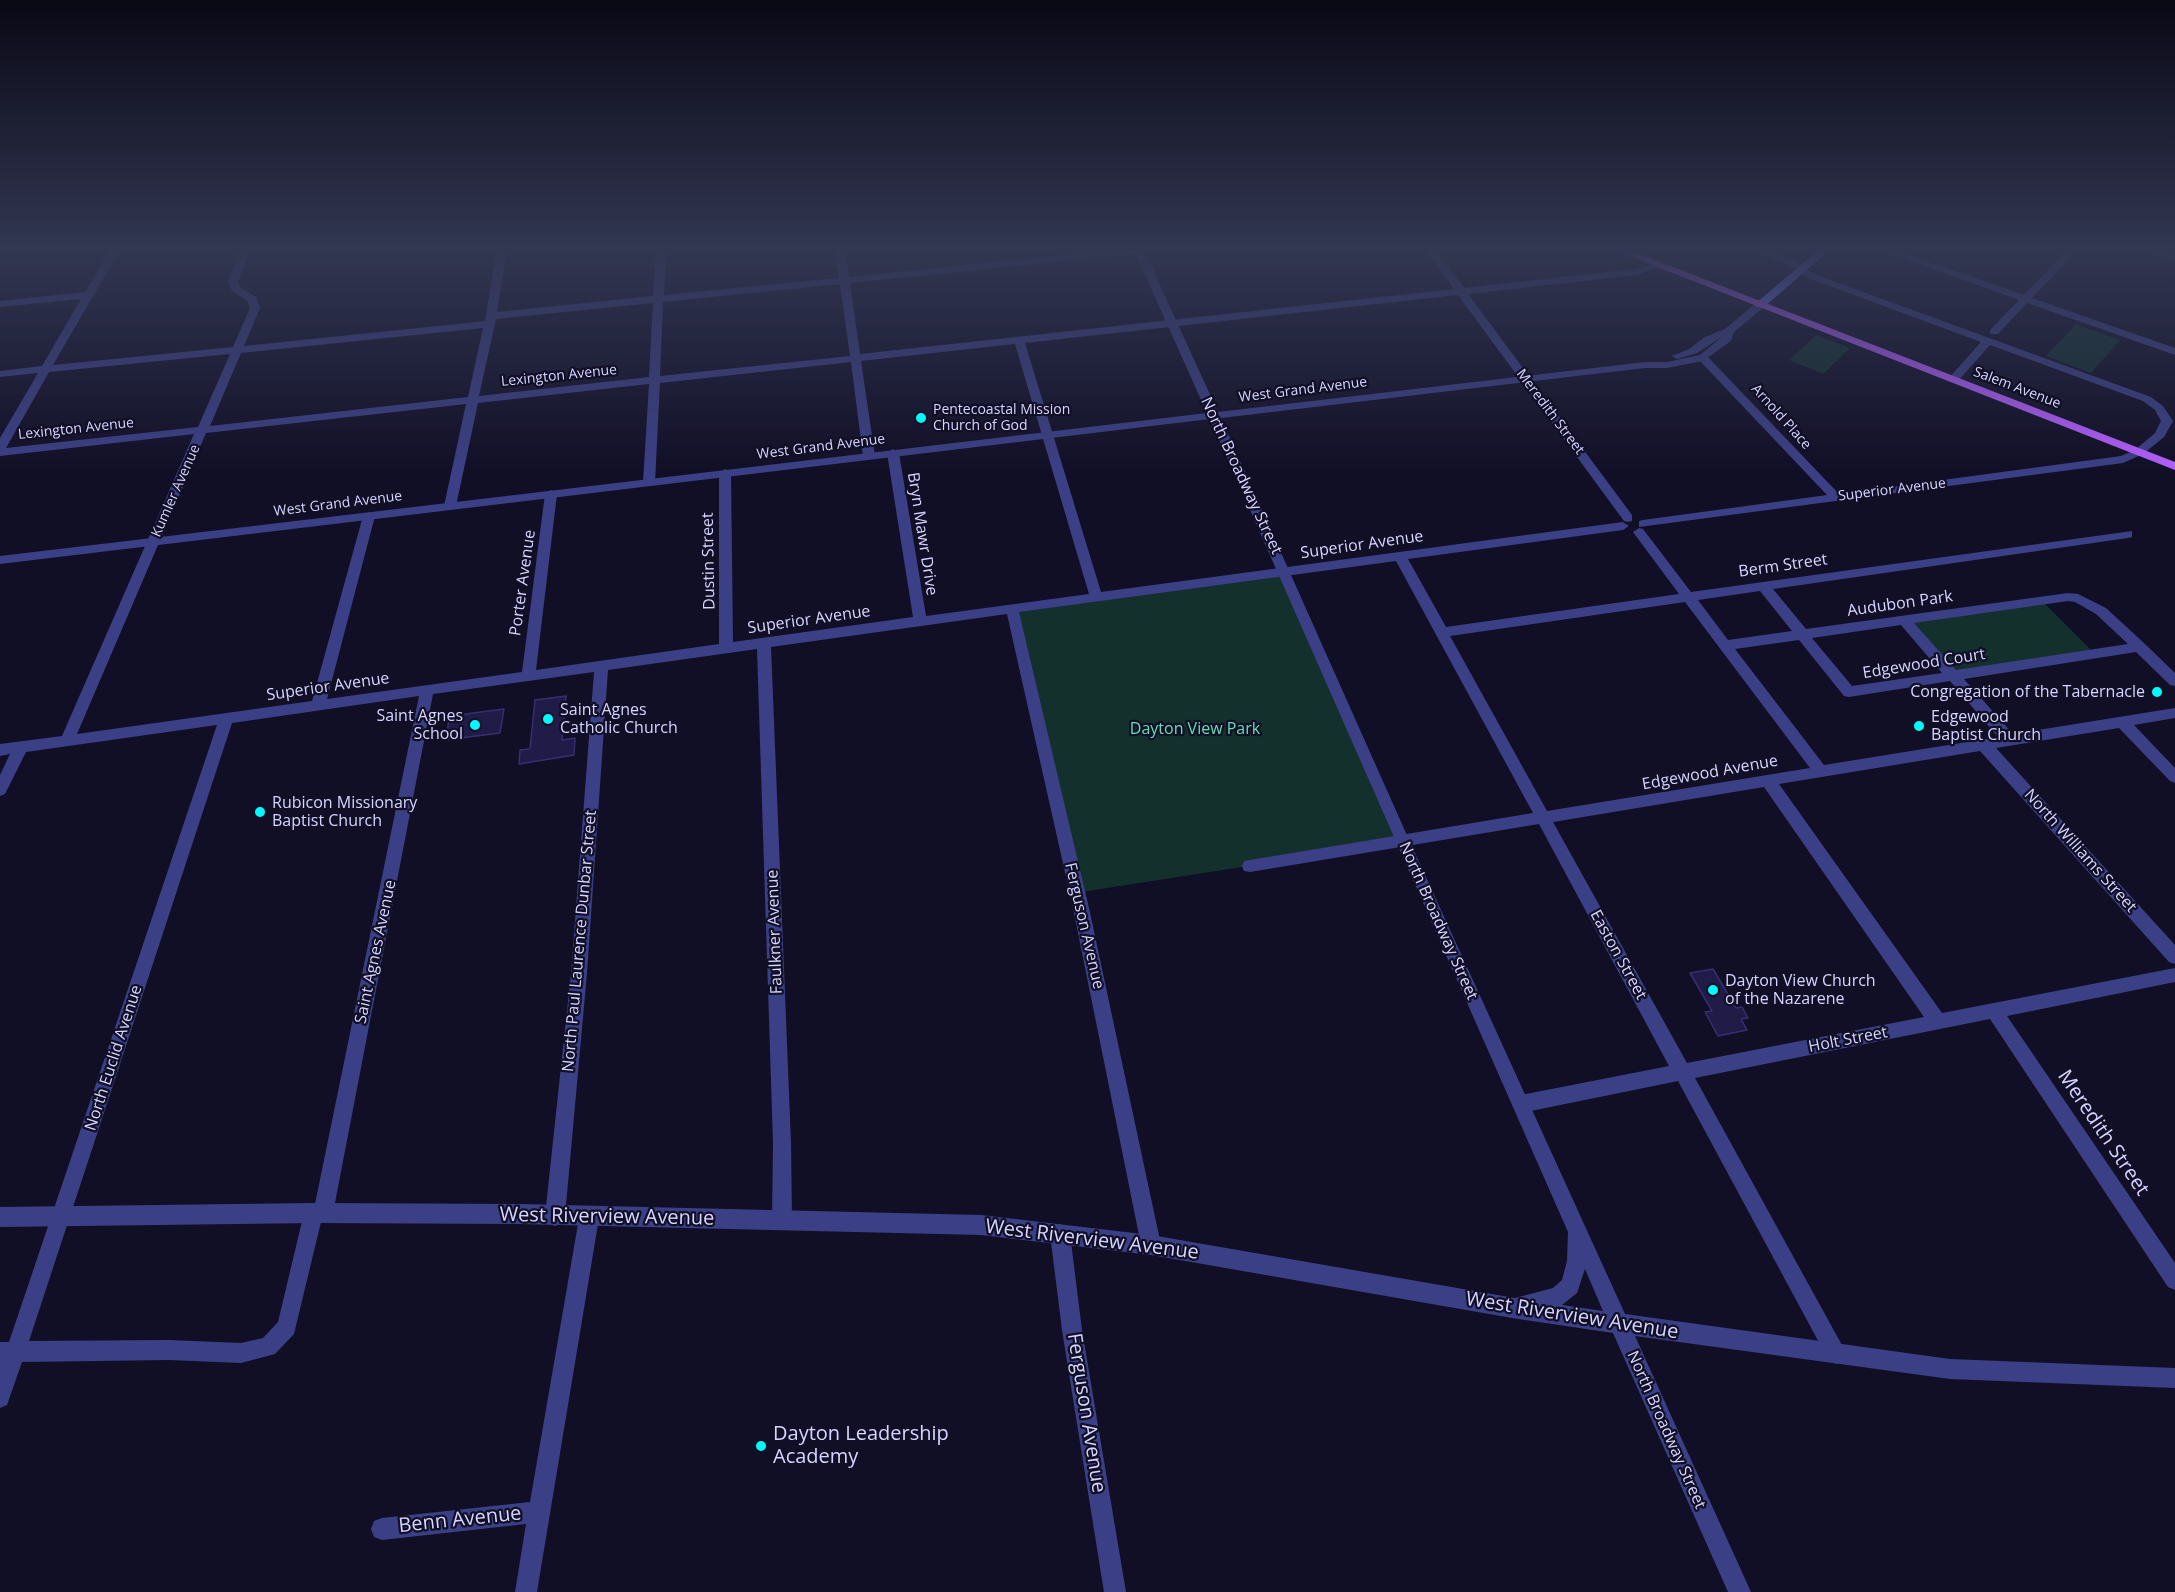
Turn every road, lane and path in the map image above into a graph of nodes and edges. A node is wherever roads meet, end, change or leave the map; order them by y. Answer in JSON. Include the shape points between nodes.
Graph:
{"nodes":[{"id":1,"x":75,"y":322,"type":"edge"},
{"id":2,"x":249,"y":322,"type":"edge"},
{"id":3,"x":471,"y":322,"type":"edge"},
{"id":4,"x":490,"y":322,"type":"edge"},
{"id":5,"x":658,"y":322,"type":"edge"},
{"id":6,"x":850,"y":322,"type":"edge"},
{"id":7,"x":1169,"y":322,"type":"edge"},
{"id":8,"x":1172,"y":322,"type":"edge"},
{"id":9,"x":1483,"y":322,"type":"edge"},
{"id":10,"x":1739,"y":322,"type":"edge"},
{"id":11,"x":1805,"y":322,"type":"edge"},
{"id":12,"x":1950,"y":322,"type":"edge"},
{"id":13,"x":2005,"y":322,"type":"edge"},
{"id":14,"x":2090,"y":322,"type":"edge"},
{"id":15,"x":1729,"y":331,"type":"junction"},
{"id":16,"x":1991,"y":336,"type":"junction"},
{"id":17,"x":1019,"y":339,"type":"junction"},
{"id":18,"x":238,"y":350,"type":"junction"},
{"id":19,"x":2175,"y":352,"type":"edge"},
{"id":20,"x":855,"y":358,"type":"junction"},
{"id":21,"x":1704,"y":358,"type":"junction"},
{"id":22,"x":1645,"y":365,"type":"junction"},
{"id":23,"x":48,"y":369,"type":"junction"},
{"id":24,"x":0,"y":374,"type":"edge"},
{"id":25,"x":1526,"y":379,"type":"junction"},
{"id":26,"x":655,"y":380,"type":"junction"},
{"id":27,"x":1953,"y":380,"type":"junction"},
{"id":28,"x":473,"y":400,"type":"junction"},
{"id":29,"x":1213,"y":416,"type":"junction"},
{"id":30,"x":203,"y":430,"type":"junction"},
{"id":31,"x":1048,"y":435,"type":"junction"},
{"id":32,"x":0,"y":450,"type":"edge"},
{"id":33,"x":2139,"y":452,"type":"junction"},
{"id":34,"x":893,"y":453,"type":"junction"},
{"id":35,"x":868,"y":456,"type":"junction"},
{"id":36,"x":2175,"y":466,"type":"edge"},
{"id":37,"x":725,"y":473,"type":"junction"},
{"id":38,"x":650,"y":482,"type":"junction"},
{"id":39,"x":551,"y":494,"type":"junction"},
{"id":40,"x":1834,"y":497,"type":"junction"},
{"id":41,"x":450,"y":506,"type":"junction"},
{"id":42,"x":369,"y":516,"type":"junction"},
{"id":43,"x":1626,"y":522,"type":"junction"},
{"id":44,"x":1641,"y":528,"type":"junction"},
{"id":45,"x":2128,"y":534,"type":"dead end"},
{"id":46,"x":154,"y":541,"type":"junction"},
{"id":47,"x":1400,"y":556,"type":"junction"},
{"id":48,"x":0,"y":560,"type":"edge"},
{"id":49,"x":1285,"y":573,"type":"junction"},
{"id":50,"x":1763,"y":586,"type":"junction"},
{"id":51,"x":1689,"y":596,"type":"junction"},
{"id":52,"x":1096,"y":597,"type":"junction"},
{"id":53,"x":1012,"y":609,"type":"junction"},
{"id":54,"x":1903,"y":619,"type":"junction"},
{"id":55,"x":920,"y":621,"type":"junction"},
{"id":56,"x":1443,"y":632,"type":"junction"},
{"id":57,"x":1803,"y":635,"type":"junction"},
{"id":58,"x":764,"y":644,"type":"junction"},
{"id":59,"x":1727,"y":645,"type":"junction"},
{"id":60,"x":2140,"y":647,"type":"junction"},
{"id":61,"x":726,"y":649,"type":"junction"},
{"id":62,"x":602,"y":667,"type":"junction"},
{"id":63,"x":1955,"y":676,"type":"junction"},
{"id":64,"x":528,"y":677,"type":"junction"},
{"id":65,"x":2175,"y":681,"type":"edge"},
{"id":66,"x":427,"y":691,"type":"junction"},
{"id":67,"x":318,"y":706,"type":"junction"},
{"id":68,"x":2175,"y":713,"type":"edge"},
{"id":69,"x":226,"y":718,"type":"junction"},
{"id":70,"x":2122,"y":722,"type":"junction"},
{"id":71,"x":67,"y":740,"type":"junction"},
{"id":72,"x":2010,"y":741,"type":"junction"},
{"id":73,"x":1984,"y":745,"type":"junction"},
{"id":74,"x":21,"y":747,"type":"junction"},
{"id":75,"x":0,"y":750,"type":"edge"},
{"id":76,"x":1821,"y":772,"type":"junction"},
{"id":77,"x":2175,"y":777,"type":"edge"},
{"id":78,"x":1768,"y":781,"type":"junction"},
{"id":79,"x":0,"y":790,"type":"edge"},
{"id":80,"x":1544,"y":819,"type":"junction"},
{"id":81,"x":1402,"y":842,"type":"junction"},
{"id":82,"x":1250,"y":866,"type":"dead end"},
{"id":83,"x":2175,"y":957,"type":"edge"},
{"id":84,"x":2175,"y":975,"type":"edge"},
{"id":85,"x":1994,"y":1011,"type":"junction"},
{"id":86,"x":1938,"y":1022,"type":"junction"},
{"id":87,"x":1683,"y":1072,"type":"junction"},
{"id":88,"x":1521,"y":1104,"type":"junction"},
{"id":89,"x":319,"y":1213,"type":"junction"},
{"id":90,"x":59,"y":1216,"type":"junction"},
{"id":91,"x":555,"y":1216,"type":"junction"},
{"id":92,"x":0,"y":1217,"type":"edge"},
{"id":93,"x":589,"y":1218,"type":"junction"},
{"id":94,"x":782,"y":1220,"type":"junction"},
{"id":95,"x":1575,"y":1224,"type":"junction"},
{"id":96,"x":1060,"y":1234,"type":"junction"},
{"id":97,"x":1151,"y":1245,"type":"junction"},
{"id":98,"x":2175,"y":1280,"type":"edge"},
{"id":99,"x":1512,"y":1308,"type":"junction"},
{"id":100,"x":1619,"y":1325,"type":"junction"},
{"id":101,"x":8,"y":1352,"type":"edge"},
{"id":102,"x":1836,"y":1354,"type":"junction"},
{"id":103,"x":2175,"y":1378,"type":"edge"},
{"id":104,"x":0,"y":1398,"type":"edge"},
{"id":105,"x":539,"y":1512,"type":"junction"},
{"id":106,"x":382,"y":1529,"type":"dead end"},
{"id":107,"x":526,"y":1592,"type":"edge"},
{"id":108,"x":1115,"y":1592,"type":"edge"},
{"id":109,"x":1740,"y":1592,"type":"edge"}],
"edges":[{"from":1,"to":23,"type":"street"},
{"from":2,"to":18,"type":"street","name":"Kumler Avenue"},
{"from":3,"to":18,"type":"street"},
{"from":4,"to":28,"type":"street"},
{"from":5,"to":26,"type":"street"},
{"from":6,"to":20,"type":"street"},
{"from":7,"to":17,"type":"street","name":"Lexington Avenue"},
{"from":8,"to":29,"type":"street","name":"North Broadway Street"},
{"from":9,"to":25,"type":"street","name":"Meredith Street"},
{"from":10,"to":15,"type":"street","name":"West Grand Avenue"},
{"from":11,"to":27,"type":"main road","name":"Salem Avenue"},
{"from":12,"to":16,"type":"street"},
{"from":13,"to":16,"type":"street"},
{"from":14,"to":19,"type":"street"},
{"from":15,"to":21,"type":"street","name":"West Grand Avenue","via":[[1727,339]]},
{"from":15,"to":22,"type":"street","name":"West Grand Avenue","via":[[1693,351]]},
{"from":16,"to":27,"type":"street"},
{"from":16,"to":33,"type":"street","via":[[2159,408],[2167,422],[2160,435]]},
{"from":17,"to":20,"type":"street","name":"Lexington Avenue"},
{"from":17,"to":31,"type":"street"},
{"from":18,"to":23,"type":"street"},
{"from":18,"to":30,"type":"street","name":"Kumler Avenue"},
{"from":20,"to":26,"type":"street","name":"Lexington Avenue"},
{"from":20,"to":35,"type":"street"},
{"from":21,"to":22,"type":"street","name":"West Grand Avenue"},
{"from":21,"to":40,"type":"street","name":"Arnold Place"},
{"from":22,"to":25,"type":"street","name":"West Grand Avenue"},
{"from":23,"to":24,"type":"street"},
{"from":23,"to":32,"type":"street"},
{"from":25,"to":29,"type":"street","name":"West Grand Avenue"},
{"from":25,"to":43,"type":"street","name":"Meredith Street"},
{"from":26,"to":28,"type":"street","name":"Lexington Avenue"},
{"from":26,"to":38,"type":"street"},
{"from":27,"to":33,"type":"main road","name":"Salem Avenue"},
{"from":28,"to":30,"type":"street","name":"Lexington Avenue"},
{"from":28,"to":41,"type":"street"},
{"from":29,"to":31,"type":"street","name":"West Grand Avenue"},
{"from":29,"to":49,"type":"street","name":"North Broadway Street"},
{"from":30,"to":32,"type":"street","name":"Lexington Avenue"},
{"from":30,"to":46,"type":"street","name":"Kumler Avenue"},
{"from":31,"to":34,"type":"street","name":"West Grand Avenue"},
{"from":31,"to":52,"type":"street"},
{"from":33,"to":36,"type":"main road","name":"Salem Avenue"},
{"from":33,"to":40,"type":"street","name":"Superior Avenue","via":[[2123,459]]},
{"from":34,"to":35,"type":"street","name":"West Grand Avenue"},
{"from":34,"to":55,"type":"street","name":"Bryn Mawr Drive"},
{"from":35,"to":37,"type":"street","name":"West Grand Avenue"},
{"from":37,"to":38,"type":"street","name":"West Grand Avenue"},
{"from":37,"to":61,"type":"street","name":"Dustin Street"},
{"from":38,"to":39,"type":"street","name":"West Grand Avenue"},
{"from":39,"to":41,"type":"street","name":"West Grand Avenue"},
{"from":39,"to":64,"type":"street","name":"Porter Avenue"},
{"from":40,"to":44,"type":"street","name":"Superior Avenue"},
{"from":41,"to":42,"type":"street","name":"West Grand Avenue"},
{"from":42,"to":46,"type":"street","name":"West Grand Avenue"},
{"from":42,"to":67,"type":"street"},
{"from":43,"to":44,"type":"street","via":[[1630,531]]},
{"from":43,"to":47,"type":"street","name":"Superior Avenue"},
{"from":44,"to":51,"type":"street"},
{"from":45,"to":50,"type":"street","name":"Berm Street"},
{"from":46,"to":48,"type":"street","name":"West Grand Avenue"},
{"from":46,"to":71,"type":"street","name":"Kumler Avenue"},
{"from":47,"to":49,"type":"street","name":"Superior Avenue"},
{"from":47,"to":56,"type":"street","name":"Easton Street"},
{"from":49,"to":52,"type":"street","name":"Superior Avenue"},
{"from":49,"to":81,"type":"street","name":"North Broadway Street"},
{"from":50,"to":51,"type":"street","name":"Berm Street"},
{"from":50,"to":57,"type":"street","name":"Edgewood Court"},
{"from":51,"to":56,"type":"street","name":"Berm Street"},
{"from":51,"to":59,"type":"street"},
{"from":52,"to":53,"type":"street","name":"Superior Avenue"},
{"from":53,"to":55,"type":"street","name":"Superior Avenue"},
{"from":53,"to":97,"type":"street","name":"Ferguson Avenue","via":[[1081,908]]},
{"from":54,"to":57,"type":"street","name":"Audubon Park"},
{"from":54,"to":60,"type":"street","name":"Audubon Park","via":[[2061,597],[2078,598],[2101,611]]},
{"from":54,"to":63,"type":"street"},
{"from":55,"to":58,"type":"street","name":"Superior Avenue"},
{"from":56,"to":80,"type":"street","name":"Easton Street"},
{"from":57,"to":59,"type":"street","name":"Audubon Park"},
{"from":57,"to":63,"type":"street","name":"Edgewood Court","via":[[1848,692]]},
{"from":58,"to":61,"type":"street","name":"Superior Avenue"},
{"from":58,"to":94,"type":"street","name":"Faulkner Avenue"},
{"from":59,"to":76,"type":"street"},
{"from":60,"to":63,"type":"street","name":"Edgewood Court"},
{"from":60,"to":65,"type":"street"},
{"from":61,"to":62,"type":"street","name":"Superior Avenue"},
{"from":62,"to":64,"type":"street","name":"Superior Avenue"},
{"from":62,"to":91,"type":"street","name":"North Paul Laurence Dunbar Street","via":[[578,985]]},
{"from":63,"to":72,"type":"street"},
{"from":64,"to":66,"type":"street","name":"Superior Avenue"},
{"from":66,"to":67,"type":"street","name":"Superior Avenue"},
{"from":66,"to":89,"type":"street","name":"Saint Agnes Avenue"},
{"from":67,"to":69,"type":"street","name":"Superior Avenue"},
{"from":68,"to":70,"type":"street","name":"Edgewood Avenue"},
{"from":69,"to":71,"type":"street","name":"Superior Avenue"},
{"from":69,"to":90,"type":"street","name":"North Euclid Avenue"},
{"from":70,"to":72,"type":"street","name":"Edgewood Avenue"},
{"from":70,"to":77,"type":"street"},
{"from":71,"to":74,"type":"street","name":"Superior Avenue"},
{"from":72,"to":73,"type":"street","name":"Edgewood Avenue"},
{"from":73,"to":76,"type":"street","name":"Edgewood Avenue"},
{"from":73,"to":83,"type":"street","name":"North Williams Street"},
{"from":74,"to":75,"type":"street","name":"Superior Avenue"},
{"from":74,"to":79,"type":"street"},
{"from":76,"to":78,"type":"street","name":"Edgewood Avenue"},
{"from":78,"to":80,"type":"street","name":"Edgewood Avenue"},
{"from":78,"to":86,"type":"street"},
{"from":80,"to":81,"type":"street","name":"Edgewood Avenue"},
{"from":80,"to":87,"type":"street","name":"Easton Street"},
{"from":81,"to":82,"type":"street","name":"Edgewood Avenue"},
{"from":81,"to":88,"type":"street","name":"North Broadway Street"},
{"from":84,"to":85,"type":"street","name":"Holt Street"},
{"from":85,"to":86,"type":"street","name":"Holt Street"},
{"from":85,"to":98,"type":"street","name":"Meredith Street"},
{"from":86,"to":87,"type":"street","name":"Holt Street"},
{"from":87,"to":88,"type":"street","name":"Holt Street"},
{"from":87,"to":102,"type":"street","name":"Easton Street"},
{"from":88,"to":95,"type":"street","name":"North Broadway Street"},
{"from":89,"to":90,"type":"street","name":"West Riverview Avenue"},
{"from":89,"to":91,"type":"street","name":"West Riverview Avenue"},
{"from":89,"to":101,"type":"street","name":"Saint Agnes Avenue","via":[[287,1327],[268,1347],[240,1353]]},
{"from":90,"to":92,"type":"street","name":"West Riverview Avenue"},
{"from":90,"to":101,"type":"street","name":"North Euclid Avenue"},
{"from":91,"to":93,"type":"street","name":"West Riverview Avenue"},
{"from":93,"to":94,"type":"street","name":"West Riverview Avenue"},
{"from":93,"to":105,"type":"street"},
{"from":94,"to":96,"type":"street","name":"West Riverview Avenue","via":[[969,1224]]},
{"from":95,"to":99,"type":"street","via":[[1577,1261],[1570,1286],[1558,1297]]},
{"from":95,"to":100,"type":"street","name":"North Broadway Street"},
{"from":96,"to":97,"type":"street","name":"West Riverview Avenue"},
{"from":96,"to":108,"type":"street","name":"Ferguson Avenue"},
{"from":97,"to":99,"type":"street","name":"West Riverview Avenue"},
{"from":99,"to":100,"type":"street","name":"West Riverview Avenue"},
{"from":100,"to":102,"type":"street","name":"West Riverview Avenue"},
{"from":100,"to":109,"type":"street","name":"North Broadway Street"},
{"from":101,"to":104,"type":"street","name":"North Euclid Avenue"},
{"from":102,"to":103,"type":"street","name":"West Riverview Avenue","via":[[1950,1369]]},
{"from":105,"to":106,"type":"street","name":"Benn Avenue"},
{"from":105,"to":107,"type":"street"}]}
